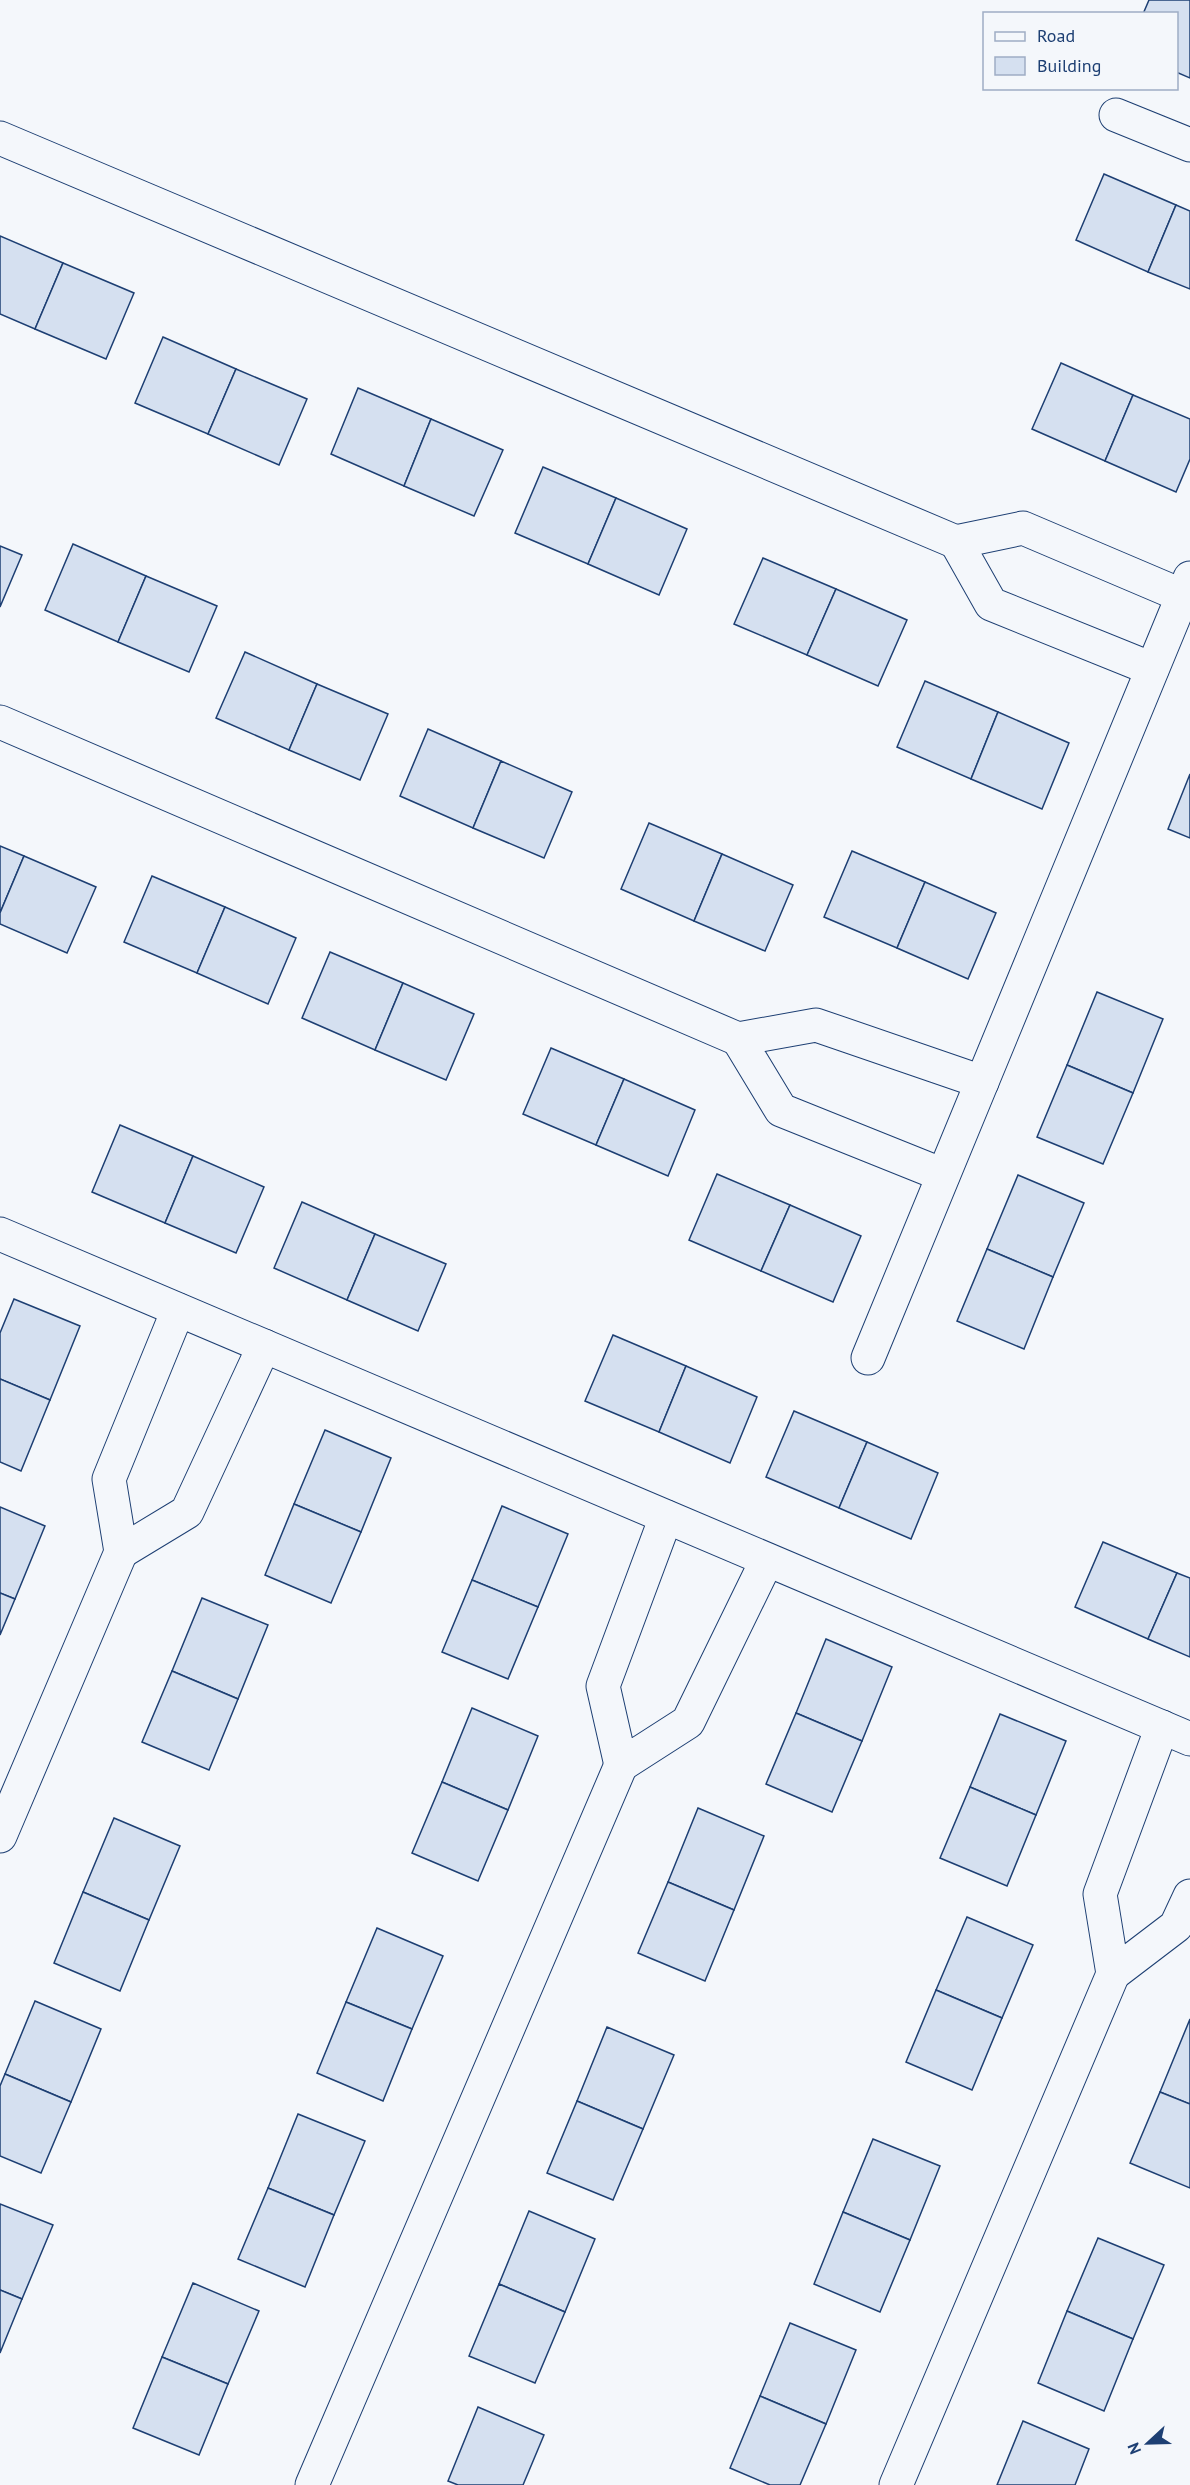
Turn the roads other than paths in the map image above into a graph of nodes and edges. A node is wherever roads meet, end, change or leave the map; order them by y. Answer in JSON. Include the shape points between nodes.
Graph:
{"nodes":[{"id":1,"x":1116,"y":115,"type":"dead end"},
{"id":2,"x":0,"y":138,"type":"edge"},
{"id":3,"x":1190,"y":145,"type":"edge"},
{"id":4,"x":956,"y":542,"type":"junction"},
{"id":5,"x":1186,"y":587,"type":"edge"},
{"id":6,"x":1152,"y":669,"type":"junction"},
{"id":7,"x":0,"y":722,"type":"edge"},
{"id":8,"x":738,"y":1039,"type":"junction"},
{"id":9,"x":982,"y":1082,"type":"junction"},
{"id":10,"x":944,"y":1175,"type":"junction"},
{"id":11,"x":0,"y":1234,"type":"edge"},
{"id":12,"x":178,"y":1310,"type":"junction"},
{"id":13,"x":264,"y":1346,"type":"junction"},
{"id":14,"x":868,"y":1358,"type":"dead end"},
{"id":15,"x":666,"y":1517,"type":"junction"},
{"id":16,"x":121,"y":1552,"type":"junction"},
{"id":17,"x":767,"y":1560,"type":"junction"},
{"id":18,"x":1176,"y":1733,"type":"edge"},
{"id":19,"x":621,"y":1765,"type":"junction"},
{"id":20,"x":0,"y":1836,"type":"edge"},
{"id":21,"x":1190,"y":1896,"type":"edge"},
{"id":22,"x":1113,"y":1974,"type":"junction"},
{"id":23,"x":312,"y":2485,"type":"edge"},
{"id":24,"x":896,"y":2485,"type":"edge"}],
"edges":[{"from":1,"to":3,"type":"street"},
{"from":2,"to":4,"type":"street"},
{"from":4,"to":5,"type":"street","via":[[1023,528]]},
{"from":4,"to":6,"type":"street","via":[[991,604]]},
{"from":5,"to":6,"type":"street"},
{"from":6,"to":9,"type":"street"},
{"from":7,"to":8,"type":"street"},
{"from":8,"to":9,"type":"street","via":[[816,1025]]},
{"from":8,"to":10,"type":"street","via":[[781,1110]]},
{"from":9,"to":10,"type":"street"},
{"from":10,"to":14,"type":"street"},
{"from":11,"to":12,"type":"street"},
{"from":12,"to":13,"type":"street"},
{"from":12,"to":16,"type":"street","via":[[109,1479]]},
{"from":13,"to":15,"type":"street"},
{"from":13,"to":16,"type":"street","via":[[188,1512]]},
{"from":15,"to":17,"type":"street"},
{"from":15,"to":19,"type":"street","via":[[603,1686]]},
{"from":16,"to":20,"type":"street"},
{"from":17,"to":18,"type":"street"},
{"from":17,"to":19,"type":"street","via":[[688,1722]]},
{"from":18,"to":22,"type":"street","via":[[1100,1894]]},
{"from":19,"to":23,"type":"street"},
{"from":21,"to":22,"type":"street","via":[[1176,1926]]},
{"from":22,"to":24,"type":"street"}]}
